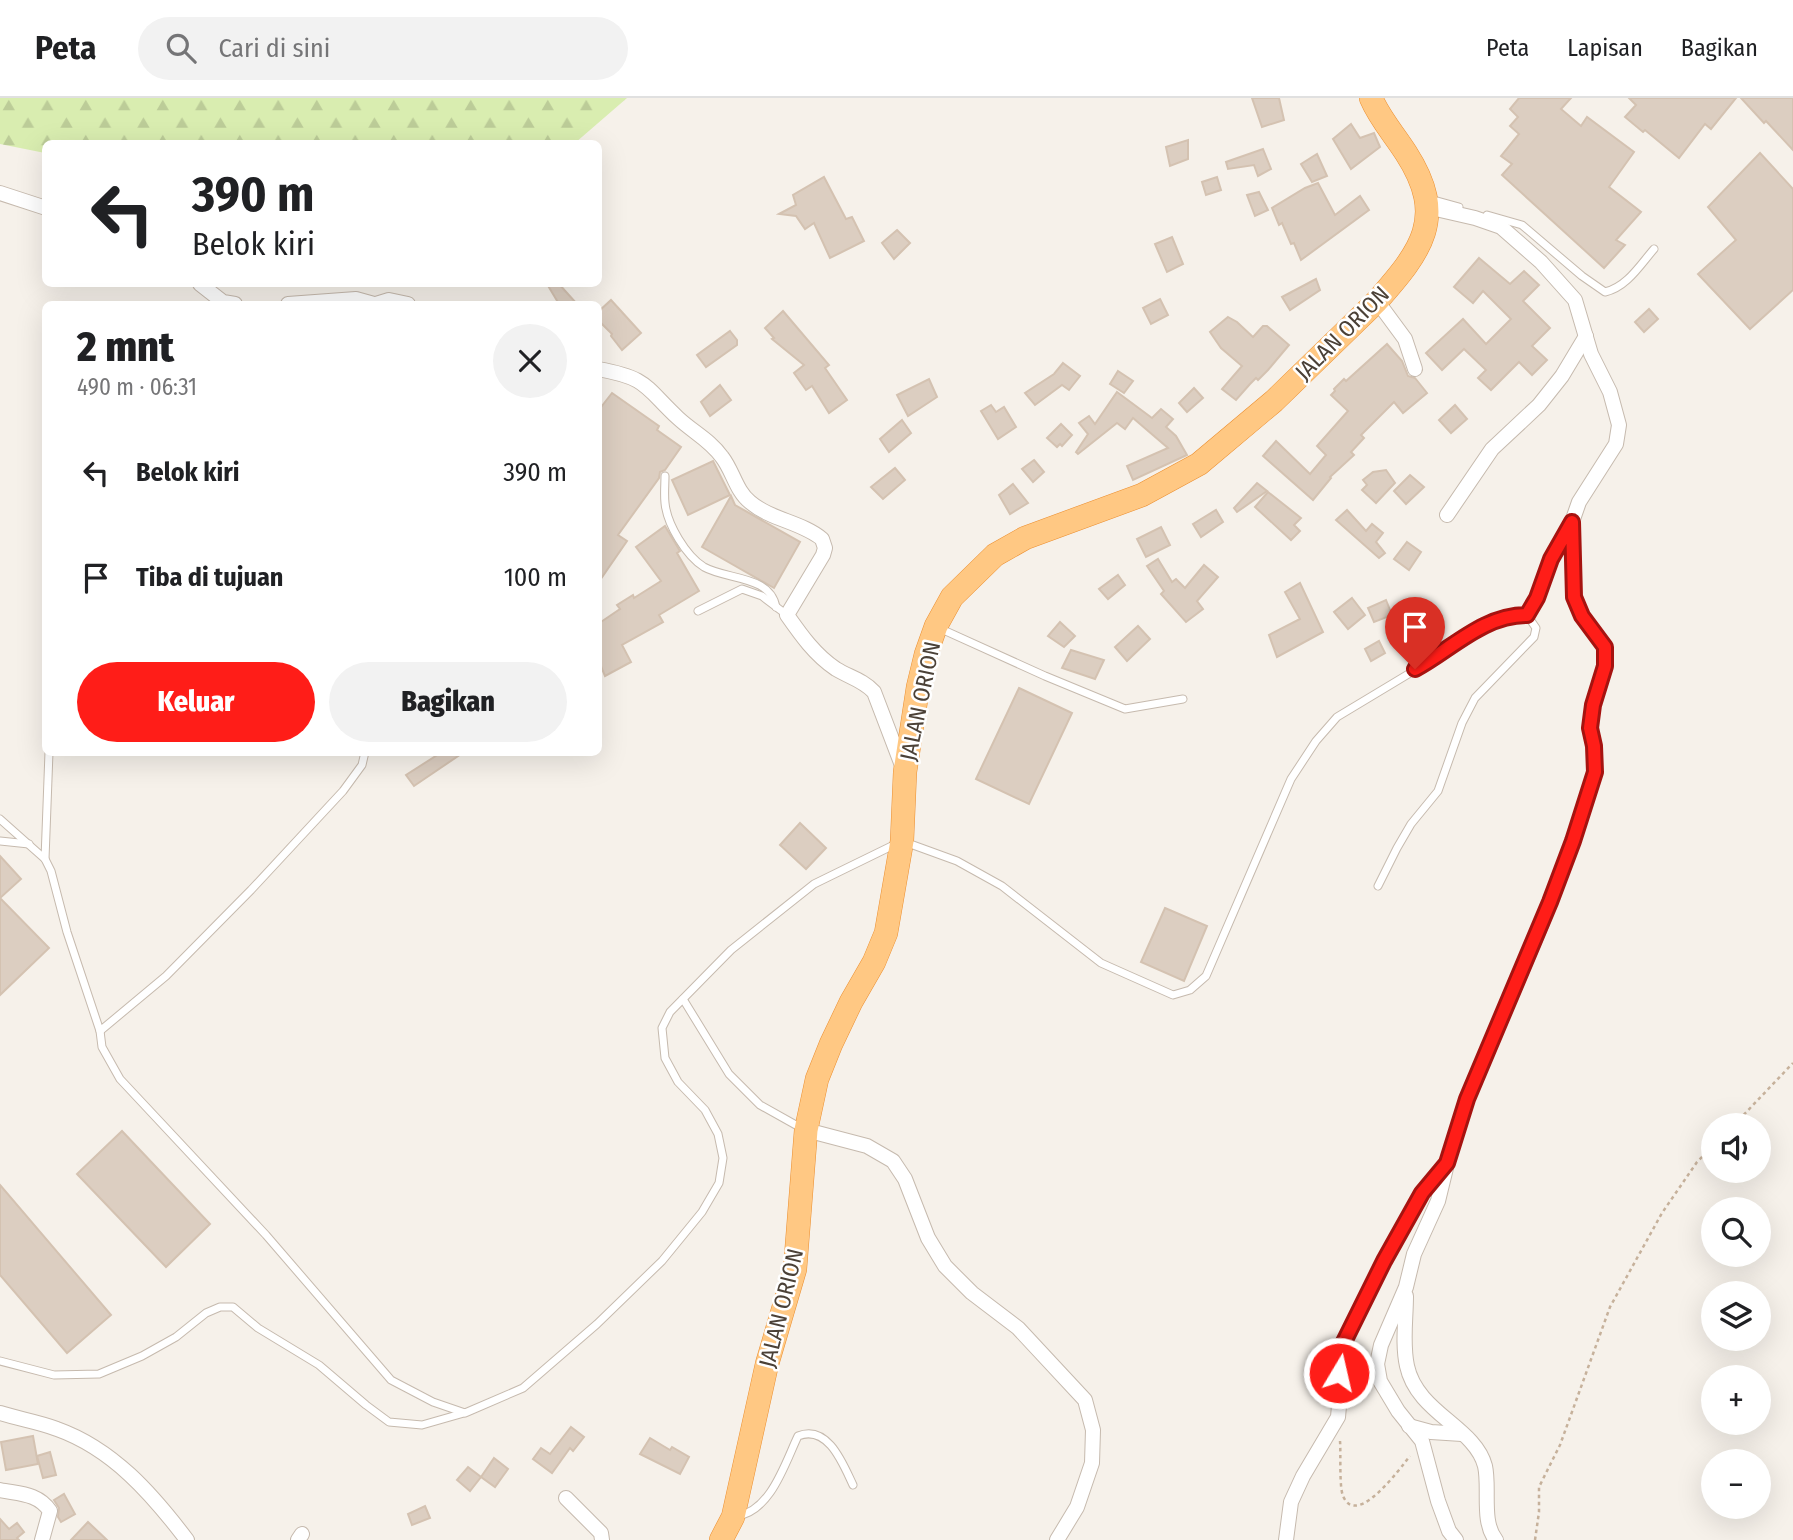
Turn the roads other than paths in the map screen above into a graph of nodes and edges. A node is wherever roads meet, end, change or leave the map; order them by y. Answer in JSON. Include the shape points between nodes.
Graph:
{"nodes":[{"id":1,"x":1371,"y":98,"type":"edge"},
{"id":2,"x":0,"y":193,"type":"edge"},
{"id":3,"x":1426,"y":203,"type":"junction"},
{"id":4,"x":42,"y":207,"type":"edge"},
{"id":5,"x":1654,"y":249,"type":"dead end"},
{"id":6,"x":204,"y":287,"type":"edge"},
{"id":7,"x":222,"y":301,"type":"edge"},
{"id":8,"x":329,"y":301,"type":"edge"},
{"id":9,"x":364,"y":301,"type":"edge"},
{"id":10,"x":1377,"y":301,"type":"junction"},
{"id":11,"x":1586,"y":336,"type":"junction"},
{"id":12,"x":1415,"y":369,"type":"dead end"},
{"id":13,"x":602,"y":370,"type":"edge"},
{"id":14,"x":665,"y":475,"type":"dead end"},
{"id":15,"x":1447,"y":515,"type":"dead end"},
{"id":16,"x":1572,"y":522,"type":"junction"},
{"id":17,"x":698,"y":611,"type":"dead end"},
{"id":18,"x":781,"y":611,"type":"junction"},
{"id":19,"x":1527,"y":615,"type":"junction"},
{"id":20,"x":936,"y":626,"type":"junction"},
{"id":21,"x":1183,"y":699,"type":"dead end"},
{"id":22,"x":50,"y":756,"type":"edge"},
{"id":23,"x":364,"y":756,"type":"edge"},
{"id":24,"x":905,"y":772,"type":"junction"},
{"id":25,"x":0,"y":819,"type":"edge"},
{"id":26,"x":0,"y":841,"type":"edge"},
{"id":27,"x":902,"y":841,"type":"junction"},
{"id":28,"x":29,"y":844,"type":"junction"},
{"id":29,"x":45,"y":859,"type":"junction"},
{"id":30,"x":1378,"y":886,"type":"dead end"},
{"id":31,"x":683,"y":999,"type":"junction"},
{"id":32,"x":100,"y":1031,"type":"junction"},
{"id":33,"x":806,"y":1130,"type":"junction"},
{"id":34,"x":1447,"y":1163,"type":"junction"},
{"id":35,"x":1406,"y":1287,"type":"junction"},
{"id":36,"x":0,"y":1361,"type":"edge"},
{"id":37,"x":0,"y":1413,"type":"edge"},
{"id":38,"x":465,"y":1413,"type":"junction"},
{"id":39,"x":1409,"y":1426,"type":"junction"},
{"id":40,"x":1462,"y":1434,"type":"junction"},
{"id":41,"x":853,"y":1485,"type":"dead end"},
{"id":42,"x":0,"y":1490,"type":"edge"},
{"id":43,"x":566,"y":1498,"type":"dead end"},
{"id":44,"x":733,"y":1517,"type":"junction"},
{"id":45,"x":42,"y":1540,"type":"edge"},
{"id":46,"x":187,"y":1540,"type":"edge"},
{"id":47,"x":602,"y":1540,"type":"edge"},
{"id":48,"x":721,"y":1540,"type":"edge"},
{"id":49,"x":1057,"y":1540,"type":"edge"},
{"id":50,"x":1286,"y":1540,"type":"edge"},
{"id":51,"x":1456,"y":1540,"type":"edge"},
{"id":52,"x":1496,"y":1540,"type":"edge"}],
"edges":[{"from":1,"to":3,"type":"highway","via":[[1407,154]]},
{"from":2,"to":4,"type":"street"},
{"from":3,"to":5,"type":"lane","via":[[1522,225],[1605,292],[1625,283]]},
{"from":3,"to":10,"type":"highway","name":"JALAN ORION","via":[[1428,222],[1420,245]]},
{"from":3,"to":11,"type":"street","via":[[1501,227],[1521,243],[1575,300]]},
{"from":6,"to":7,"type":"street"},
{"from":8,"to":9,"type":"street"},
{"from":10,"to":12,"type":"street","via":[[1405,340]]},
{"from":10,"to":20,"type":"highway","name":"JALAN ORION","via":[[1273,401],[1199,464],[1142,495],[1025,538],[995,555],[952,597]]},
{"from":11,"to":15,"type":"street","via":[[1562,376],[1492,449]]},
{"from":11,"to":16,"type":"street","via":[[1619,425],[1616,443],[1578,502]]},
{"from":13,"to":18,"type":"street","via":[[643,382],[679,419],[713,444],[751,503],[822,538],[823,555]]},
{"from":14,"to":18,"type":"lane","via":[[668,515],[695,560],[768,589]]},
{"from":16,"to":19,"type":"lane"},
{"from":16,"to":34,"type":"street","via":[[1574,597],[1605,647],[1590,728],[1595,772],[1542,923],[1467,1099]]},
{"from":17,"to":18,"type":"lane","via":[[742,589],[762,596]]},
{"from":18,"to":24,"type":"street","via":[[820,656],[874,692]]},
{"from":19,"to":27,"type":"lane","via":[[1483,624],[1337,717],[1291,779],[1206,976],[1190,990],[1173,995],[1101,963],[1002,886],[957,861]]},
{"from":19,"to":30,"type":"lane","via":[[1536,628],[1534,637],[1475,698],[1438,791],[1411,824]]},
{"from":20,"to":21,"type":"lane","via":[[1125,709]]},
{"from":20,"to":24,"type":"highway","name":"JALAN ORION","via":[[918,687]]},
{"from":22,"to":29,"type":"lane"},
{"from":23,"to":32,"type":"lane","via":[[343,791],[251,890],[166,976]]},
{"from":24,"to":27,"type":"highway","name":"JALAN ORION"},
{"from":25,"to":28,"type":"lane"},
{"from":26,"to":28,"type":"lane"},
{"from":27,"to":31,"type":"lane","via":[[814,884],[731,950]]},
{"from":27,"to":33,"type":"highway","name":"JALAN ORION","via":[[886,933],[831,1044],[817,1079]]},
{"from":28,"to":29,"type":"lane"},
{"from":29,"to":32,"type":"lane"},
{"from":31,"to":33,"type":"lane","via":[[729,1074],[760,1105]]},
{"from":31,"to":38,"type":"lane","via":[[662,1028],[665,1058],[718,1134],[723,1158],[719,1182],[702,1212],[662,1261],[597,1324],[523,1388]]},
{"from":32,"to":38,"type":"lane","via":[[102,1047],[120,1079],[266,1235],[391,1380]]},
{"from":33,"to":44,"type":"highway","name":"JALAN ORION","via":[[795,1269],[767,1364]]},
{"from":33,"to":49,"type":"street","via":[[867,1146],[893,1161],[945,1266],[1018,1328],[1085,1400],[1093,1430],[1092,1463],[1077,1507]]},
{"from":34,"to":35,"type":"street"},
{"from":34,"to":50,"type":"street","via":[[1422,1193],[1339,1352],[1338,1417],[1291,1502]]},
{"from":35,"to":39,"type":"street","via":[[1377,1364],[1380,1381]]},
{"from":35,"to":40,"type":"street","via":[[1407,1368],[1431,1408]]},
{"from":36,"to":38,"type":"lane","via":[[54,1375],[99,1374],[165,1343],[206,1313],[233,1307],[319,1365],[389,1422],[422,1425]]},
{"from":37,"to":46,"type":"street","via":[[57,1429],[103,1451],[127,1471]]},
{"from":39,"to":40,"type":"street"},
{"from":39,"to":51,"type":"street","via":[[1422,1441],[1438,1501]]},
{"from":40,"to":52,"type":"street","via":[[1485,1465],[1489,1522]]},
{"from":41,"to":44,"type":"lane","via":[[827,1441],[805,1434],[798,1436],[769,1494],[747,1515]]},
{"from":42,"to":45,"type":"street","via":[[33,1496],[46,1504],[50,1511]]},
{"from":43,"to":47,"type":"street","via":[[601,1533]]},
{"from":44,"to":48,"type":"highway","name":"JALAN ORION"}]}
